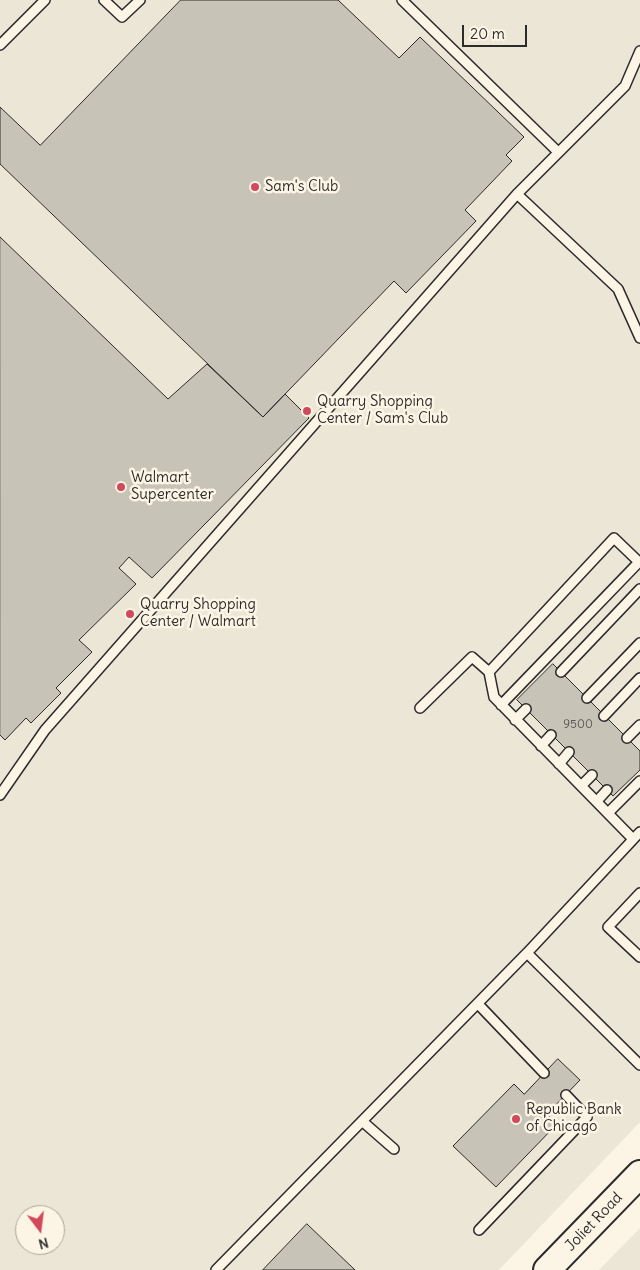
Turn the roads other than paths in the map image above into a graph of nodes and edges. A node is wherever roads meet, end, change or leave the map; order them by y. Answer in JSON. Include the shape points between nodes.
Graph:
{"nodes":[{"id":1,"x":45,"y":0,"type":"edge"},
{"id":2,"x":104,"y":0,"type":"edge"},
{"id":3,"x":140,"y":0,"type":"edge"},
{"id":4,"x":402,"y":0,"type":"edge"},
{"id":5,"x":0,"y":45,"type":"edge"},
{"id":6,"x":640,"y":51,"type":"edge"},
{"id":7,"x":558,"y":152,"type":"junction"},
{"id":8,"x":517,"y":194,"type":"junction"},
{"id":9,"x":640,"y":338,"type":"edge"},
{"id":10,"x":639,"y":562,"type":"edge"},
{"id":11,"x":640,"y":589,"type":"edge"},
{"id":12,"x":640,"y":643,"type":"edge"},
{"id":13,"x":489,"y":672,"type":"junction"},
{"id":14,"x":561,"y":672,"type":"dead end"},
{"id":15,"x":640,"y":678,"type":"edge"},
{"id":16,"x":587,"y":698,"type":"dead end"},
{"id":17,"x":501,"y":705,"type":"junction"},
{"id":18,"x":420,"y":708,"type":"dead end"},
{"id":19,"x":526,"y":709,"type":"dead end"},
{"id":20,"x":604,"y":716,"type":"dead end"},
{"id":21,"x":515,"y":720,"type":"junction"},
{"id":22,"x":640,"y":725,"type":"edge"},
{"id":23,"x":551,"y":735,"type":"dead end"},
{"id":24,"x":627,"y":738,"type":"dead end"},
{"id":25,"x":541,"y":746,"type":"junction"},
{"id":26,"x":569,"y":752,"type":"dead end"},
{"id":27,"x":559,"y":764,"type":"junction"},
{"id":28,"x":592,"y":775,"type":"dead end"},
{"id":29,"x":640,"y":781,"type":"edge"},
{"id":30,"x":580,"y":786,"type":"junction"},
{"id":31,"x":607,"y":790,"type":"dead end"},
{"id":32,"x":0,"y":795,"type":"edge"},
{"id":33,"x":597,"y":802,"type":"junction"},
{"id":34,"x":608,"y":814,"type":"junction"},
{"id":35,"x":640,"y":832,"type":"edge"},
{"id":36,"x":633,"y":839,"type":"junction"},
{"id":37,"x":640,"y":893,"type":"edge"},
{"id":38,"x":527,"y":953,"type":"junction"},
{"id":39,"x":640,"y":957,"type":"edge"},
{"id":40,"x":478,"y":1004,"type":"junction"},
{"id":41,"x":640,"y":1065,"type":"edge"},
{"id":42,"x":544,"y":1073,"type":"dead end"},
{"id":43,"x":566,"y":1095,"type":"dead end"},
{"id":44,"x":362,"y":1121,"type":"junction"},
{"id":45,"x":394,"y":1149,"type":"dead end"},
{"id":46,"x":640,"y":1174,"type":"edge"},
{"id":47,"x":479,"y":1230,"type":"dead end"},
{"id":48,"x":216,"y":1270,"type":"edge"},
{"id":49,"x":547,"y":1270,"type":"edge"}],
"edges":[{"from":1,"to":5,"type":"lane"},
{"from":2,"to":3,"type":"lane","via":[[122,17]]},
{"from":4,"to":7,"type":"lane"},
{"from":6,"to":7,"type":"lane","via":[[625,86]]},
{"from":7,"to":8,"type":"lane"},
{"from":8,"to":9,"type":"lane","via":[[618,289]]},
{"from":8,"to":32,"type":"lane","via":[[45,730]]},
{"from":10,"to":13,"type":"lane","via":[[614,538]]},
{"from":10,"to":17,"type":"lane"},
{"from":11,"to":14,"type":"lane"},
{"from":12,"to":16,"type":"lane"},
{"from":13,"to":17,"type":"lane","via":[[494,697]]},
{"from":13,"to":18,"type":"lane","via":[[472,657]]},
{"from":15,"to":20,"type":"lane"},
{"from":17,"to":21,"type":"lane"},
{"from":19,"to":21,"type":"lane"},
{"from":21,"to":25,"type":"lane"},
{"from":22,"to":24,"type":"lane"},
{"from":23,"to":25,"type":"lane"},
{"from":25,"to":27,"type":"lane"},
{"from":26,"to":27,"type":"lane"},
{"from":27,"to":30,"type":"lane"},
{"from":28,"to":30,"type":"lane"},
{"from":29,"to":34,"type":"lane"},
{"from":30,"to":33,"type":"lane"},
{"from":31,"to":33,"type":"lane"},
{"from":33,"to":34,"type":"lane"},
{"from":34,"to":36,"type":"lane"},
{"from":35,"to":36,"type":"lane"},
{"from":36,"to":38,"type":"lane"},
{"from":37,"to":39,"type":"lane","via":[[608,927]]},
{"from":38,"to":40,"type":"lane"},
{"from":38,"to":41,"type":"lane"},
{"from":40,"to":42,"type":"lane"},
{"from":40,"to":44,"type":"lane"},
{"from":43,"to":47,"type":"lane","via":[[587,1117]]},
{"from":44,"to":45,"type":"lane"},
{"from":44,"to":48,"type":"lane"},
{"from":46,"to":49,"type":"main road","name":"Joliet Road"}]}
